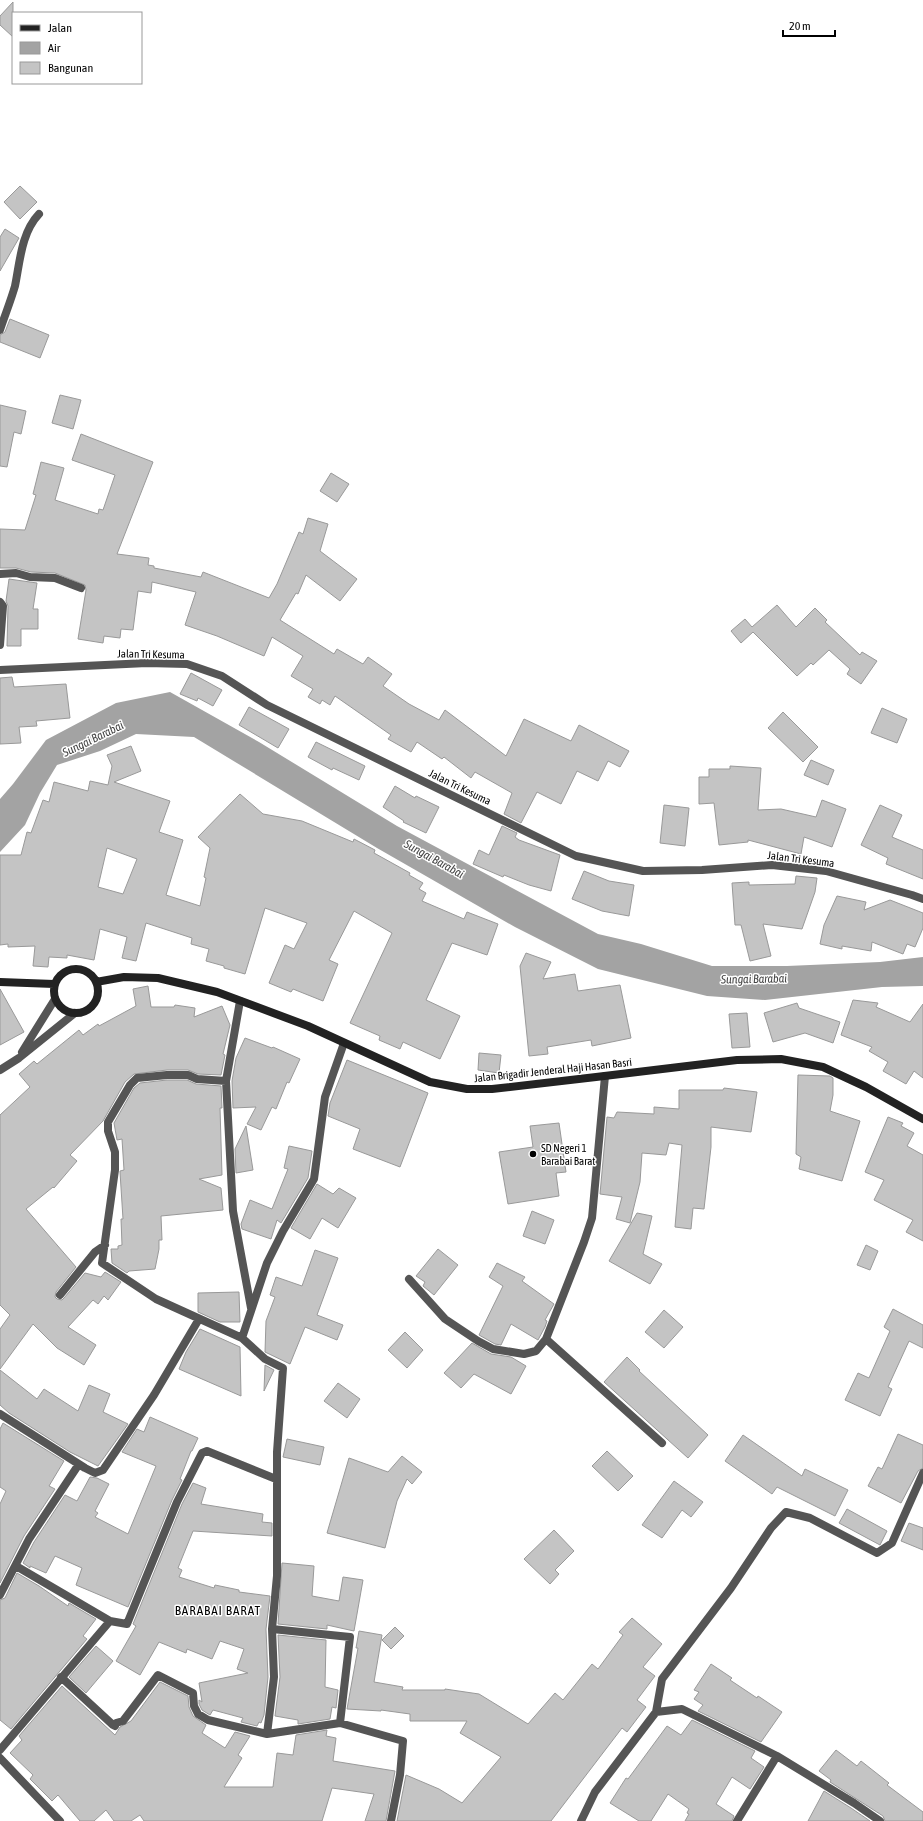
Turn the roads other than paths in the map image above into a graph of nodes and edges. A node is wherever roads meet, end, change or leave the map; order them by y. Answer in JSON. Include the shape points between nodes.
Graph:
{"nodes":[{"id":1,"x":39,"y":214,"type":"dead end"},
{"id":2,"x":0,"y":330,"type":"edge"},
{"id":3,"x":0,"y":574,"type":"edge"},
{"id":4,"x":81,"y":588,"type":"dead end"},
{"id":5,"x":0,"y":602,"type":"edge"},
{"id":6,"x":0,"y":645,"type":"edge"},
{"id":7,"x":0,"y":670,"type":"edge"},
{"id":8,"x":923,"y":900,"type":"edge"},
{"id":9,"x":0,"y":982,"type":"edge"},
{"id":10,"x":96,"y":982,"type":"junction"},
{"id":11,"x":54,"y":984,"type":"junction"},
{"id":12,"x":54,"y":1000,"type":"junction"},
{"id":13,"x":240,"y":1001,"type":"junction"},
{"id":14,"x":75,"y":1013,"type":"junction"},
{"id":15,"x":344,"y":1043,"type":"junction"},
{"id":16,"x":19,"y":1058,"type":"junction"},
{"id":17,"x":0,"y":1070,"type":"edge"},
{"id":18,"x":605,"y":1076,"type":"junction"},
{"id":19,"x":226,"y":1081,"type":"junction"},
{"id":20,"x":923,"y":1119,"type":"edge"},
{"id":21,"x":105,"y":1244,"type":"junction"},
{"id":22,"x":409,"y":1279,"type":"dead end"},
{"id":23,"x":60,"y":1295,"type":"dead end"},
{"id":24,"x":252,"y":1309,"type":"junction"},
{"id":25,"x":200,"y":1319,"type":"junction"},
{"id":26,"x":242,"y":1338,"type":"junction"},
{"id":27,"x":546,"y":1340,"type":"junction"},
{"id":28,"x":0,"y":1414,"type":"edge"},
{"id":29,"x":662,"y":1443,"type":"dead end"},
{"id":30,"x":79,"y":1464,"type":"junction"},
{"id":31,"x":923,"y":1473,"type":"edge"},
{"id":32,"x":276,"y":1479,"type":"junction"},
{"id":33,"x":16,"y":1566,"type":"junction"},
{"id":34,"x":0,"y":1595,"type":"edge"},
{"id":35,"x":110,"y":1620,"type":"junction"},
{"id":36,"x":272,"y":1629,"type":"junction"},
{"id":37,"x":61,"y":1677,"type":"junction"},
{"id":38,"x":656,"y":1712,"type":"junction"},
{"id":39,"x":340,"y":1723,"type":"junction"},
{"id":40,"x":267,"y":1734,"type":"junction"},
{"id":41,"x":0,"y":1750,"type":"edge"},
{"id":42,"x":777,"y":1756,"type":"junction"},
{"id":43,"x":0,"y":1758,"type":"edge"},
{"id":44,"x":60,"y":1821,"type":"edge"},
{"id":45,"x":391,"y":1821,"type":"edge"},
{"id":46,"x":581,"y":1821,"type":"edge"},
{"id":47,"x":737,"y":1821,"type":"edge"},
{"id":48,"x":880,"y":1821,"type":"edge"}],
"edges":[{"from":1,"to":2,"type":"street","via":[[31,222],[25,238],[14,288]]},
{"from":3,"to":4,"type":"street","via":[[16,573],[30,577],[55,578]]},
{"from":5,"to":6,"type":"street","via":[[3,606]]},
{"from":7,"to":8,"type":"street","name":"Jalan Tri Kesuma","via":[[147,663],[187,664],[222,676],[268,705],[576,856],[643,870],[702,870],[772,865],[826,871]]},
{"from":9,"to":11,"type":"main road"},
{"from":10,"to":11,"type":"main road","via":[[86,971],[78,968],[64,972]]},
{"from":10,"to":13,"type":"main road","name":"Jalan Brigadir Jenderal Haji Hasan Basri","via":[[124,977],[158,978],[217,992]]},
{"from":10,"to":14,"type":"main road","via":[[98,990],[94,1004],[88,1010]]},
{"from":11,"to":12,"type":"main road"},
{"from":12,"to":14,"type":"main road","via":[[65,1010]]},
{"from":12,"to":16,"type":"street"},
{"from":13,"to":15,"type":"main road","name":"Jalan Brigadir Jenderal Haji Hasan Basri","via":[[308,1026]]},
{"from":13,"to":19,"type":"street"},
{"from":14,"to":16,"type":"street"},
{"from":15,"to":18,"type":"main road","name":"Jalan Brigadir Jenderal Haji Hasan Basri","via":[[430,1082],[467,1089],[492,1089]]},
{"from":15,"to":24,"type":"street","via":[[325,1097],[314,1178],[267,1263]]},
{"from":16,"to":17,"type":"street"},
{"from":18,"to":20,"type":"main road","name":"Jalan Brigadir Jenderal Haji Hasan Basri","via":[[737,1060],[781,1058],[823,1067],[866,1087]]},
{"from":18,"to":27,"type":"street","via":[[592,1218]]},
{"from":19,"to":21,"type":"street","via":[[197,1079],[188,1075],[167,1075],[137,1078],[130,1085],[108,1122],[108,1131],[115,1152],[115,1170]]},
{"from":19,"to":24,"type":"street","via":[[233,1211]]},
{"from":21,"to":23,"type":"street","via":[[95,1252]]},
{"from":21,"to":25,"type":"street","via":[[102,1263],[156,1299]]},
{"from":22,"to":27,"type":"street","via":[[445,1319],[493,1349],[524,1354],[536,1352]]},
{"from":24,"to":26,"type":"street"},
{"from":25,"to":26,"type":"street"},
{"from":25,"to":30,"type":"street","via":[[154,1395],[103,1470],[95,1473]]},
{"from":26,"to":32,"type":"street","via":[[265,1359],[283,1368]]},
{"from":27,"to":29,"type":"street"},
{"from":28,"to":30,"type":"street"},
{"from":30,"to":33,"type":"street","via":[[29,1539]]},
{"from":31,"to":38,"type":"street","via":[[892,1543],[877,1553],[810,1518],[786,1512],[771,1528],[731,1588],[662,1679]]},
{"from":32,"to":35,"type":"street","via":[[208,1451],[202,1453],[177,1502],[127,1624]]},
{"from":32,"to":36,"type":"street","via":[[277,1576]]},
{"from":33,"to":34,"type":"street"},
{"from":33,"to":35,"type":"street"},
{"from":35,"to":37,"type":"street"},
{"from":36,"to":39,"type":"street","via":[[350,1637]]},
{"from":36,"to":40,"type":"street","via":[[274,1677]]},
{"from":37,"to":40,"type":"street","via":[[115,1726],[122,1721],[158,1675],[193,1693],[194,1706],[198,1714],[208,1720]]},
{"from":37,"to":41,"type":"street"},
{"from":38,"to":42,"type":"street","via":[[682,1709]]},
{"from":38,"to":46,"type":"street","via":[[595,1792]]},
{"from":39,"to":40,"type":"street"},
{"from":39,"to":45,"type":"street","via":[[403,1741],[400,1775]]},
{"from":42,"to":47,"type":"street"},
{"from":42,"to":48,"type":"street"},
{"from":43,"to":44,"type":"street"}]}
